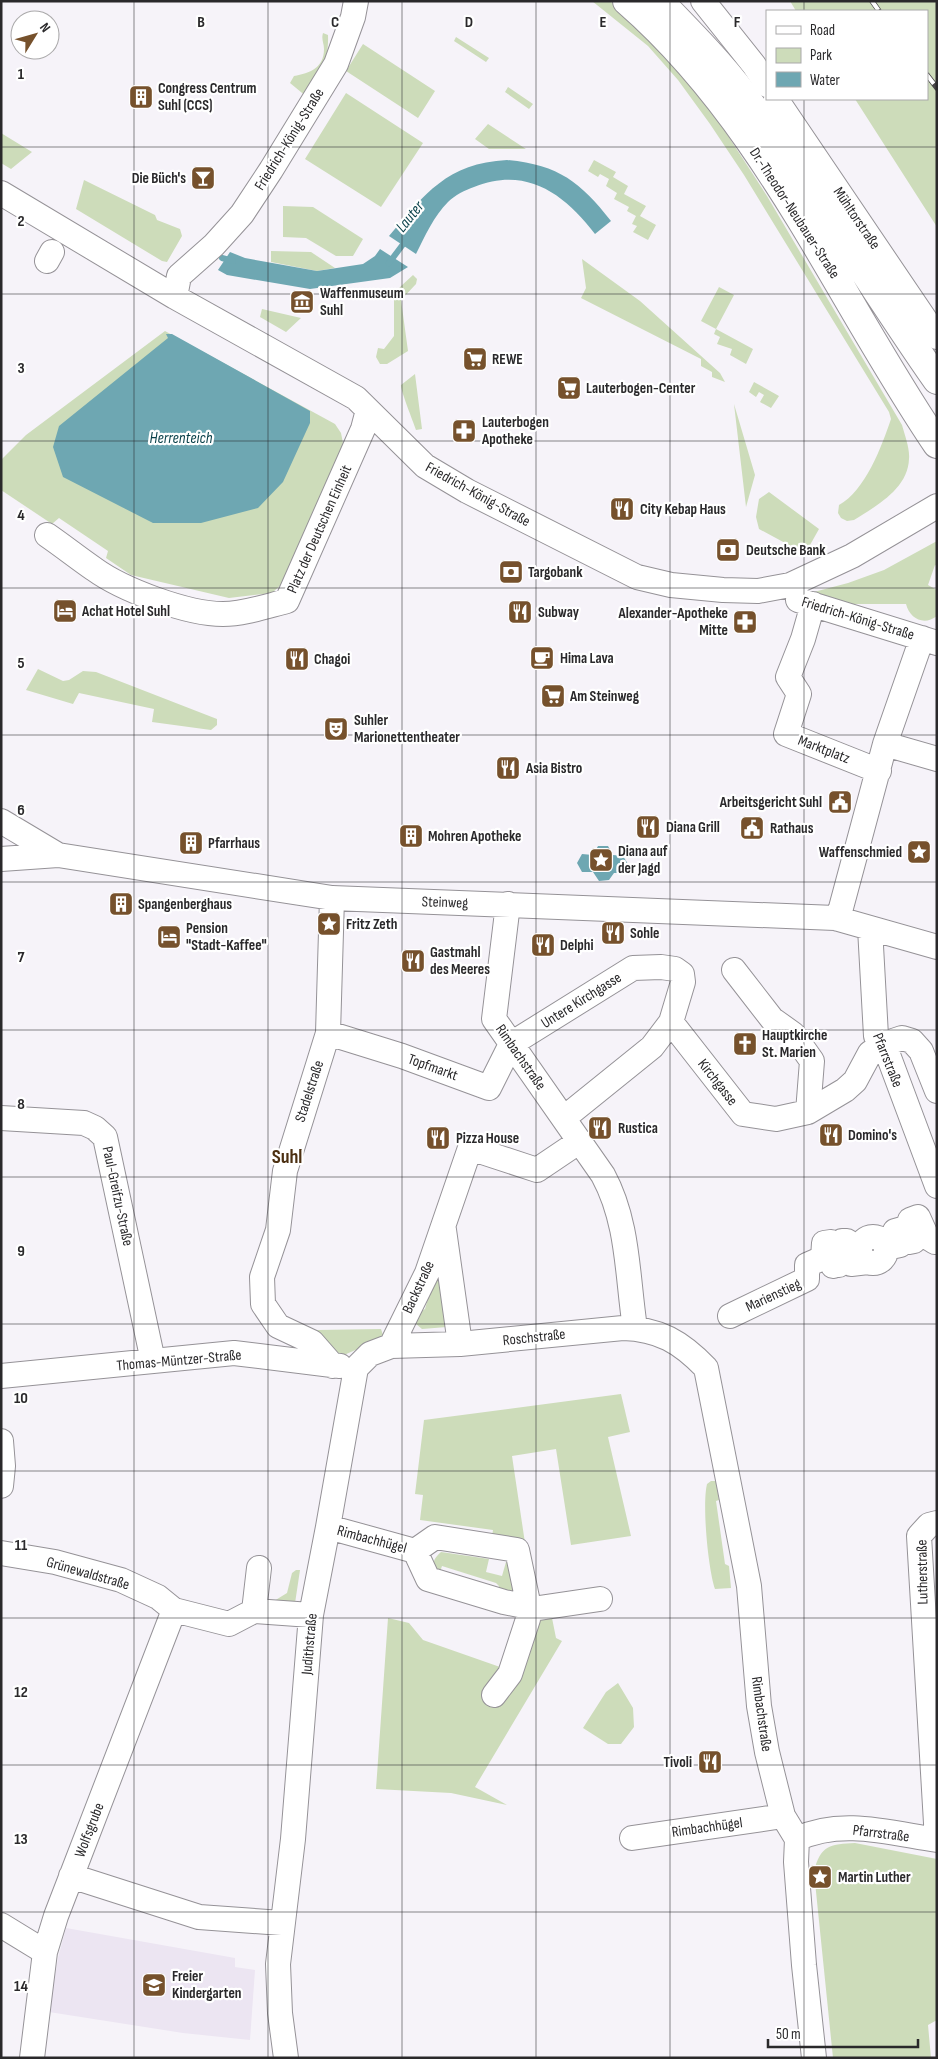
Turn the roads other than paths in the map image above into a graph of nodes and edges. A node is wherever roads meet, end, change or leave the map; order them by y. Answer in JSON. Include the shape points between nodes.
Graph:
{"nodes":[{"id":1,"x":627,"y":1,"type":"edge"},
{"id":2,"x":659,"y":1,"type":"edge"},
{"id":3,"x":702,"y":1,"type":"edge"},
{"id":4,"x":355,"y":9,"type":"edge"},
{"id":5,"x":766,"y":84,"type":"edge"},
{"id":6,"x":777,"y":100,"type":"edge"},
{"id":7,"x":1,"y":193,"type":"edge"},
{"id":8,"x":175,"y":297,"type":"junction"},
{"id":9,"x":937,"y":337,"type":"edge"},
{"id":10,"x":937,"y":380,"type":"edge"},
{"id":11,"x":368,"y":410,"type":"junction"},
{"id":12,"x":937,"y":444,"type":"edge"},
{"id":13,"x":937,"y":506,"type":"edge"},
{"id":14,"x":47,"y":535,"type":"dead end"},
{"id":15,"x":790,"y":585,"type":"junction"},
{"id":16,"x":813,"y":604,"type":"junction"},
{"id":17,"x":929,"y":641,"type":"edge"},
{"id":18,"x":885,"y":744,"type":"junction"},
{"id":19,"x":937,"y":758,"type":"edge"},
{"id":20,"x":879,"y":771,"type":"junction"},
{"id":21,"x":1,"y":821,"type":"edge"},
{"id":22,"x":58,"y":855,"type":"junction"},
{"id":23,"x":1,"y":859,"type":"edge"},
{"id":24,"x":332,"y":898,"type":"junction"},
{"id":25,"x":508,"y":904,"type":"junction"},
{"id":26,"x":837,"y":918,"type":"junction"},
{"id":27,"x":870,"y":928,"type":"junction"},
{"id":28,"x":937,"y":947,"type":"edge"},
{"id":29,"x":734,"y":970,"type":"dead end"},
{"id":30,"x":671,"y":1022,"type":"junction"},
{"id":31,"x":328,"y":1034,"type":"junction"},
{"id":32,"x":880,"y":1040,"type":"junction"},
{"id":33,"x":511,"y":1044,"type":"junction"},
{"id":34,"x":937,"y":1090,"type":"edge"},
{"id":35,"x":560,"y":1112,"type":"junction"},
{"id":36,"x":808,"y":1112,"type":"junction"},
{"id":37,"x":1,"y":1118,"type":"edge"},
{"id":38,"x":580,"y":1141,"type":"junction"},
{"id":39,"x":936,"y":1186,"type":"edge"},
{"id":40,"x":443,"y":1226,"type":"junction"},
{"id":41,"x":936,"y":1241,"type":"edge"},
{"id":42,"x":730,"y":1316,"type":"dead end"},
{"id":43,"x":635,"y":1328,"type":"junction"},
{"id":44,"x":460,"y":1344,"type":"junction"},
{"id":45,"x":391,"y":1346,"type":"junction"},
{"id":46,"x":153,"y":1361,"type":"junction"},
{"id":47,"x":333,"y":1366,"type":"junction"},
{"id":48,"x":356,"y":1368,"type":"junction"},
{"id":49,"x":706,"y":1368,"type":"joint"},
{"id":50,"x":1,"y":1376,"type":"edge"},
{"id":51,"x":1,"y":1441,"type":"edge"},
{"id":52,"x":1,"y":1486,"type":"edge"},
{"id":53,"x":937,"y":1523,"type":"edge"},
{"id":54,"x":328,"y":1527,"type":"junction"},
{"id":55,"x":415,"y":1551,"type":"junction"},
{"id":56,"x":1,"y":1553,"type":"edge"},
{"id":57,"x":259,"y":1568,"type":"dead end"},
{"id":58,"x":600,"y":1599,"type":"dead end"},
{"id":59,"x":529,"y":1607,"type":"junction"},
{"id":60,"x":174,"y":1610,"type":"junction"},
{"id":61,"x":254,"y":1611,"type":"junction"},
{"id":62,"x":311,"y":1615,"type":"junction"},
{"id":63,"x":494,"y":1695,"type":"dead end"},
{"id":64,"x":783,"y":1816,"type":"junction"},
{"id":65,"x":632,"y":1838,"type":"dead end"},
{"id":66,"x":797,"y":1839,"type":"junction"},
{"id":67,"x":937,"y":1840,"type":"edge"},
{"id":68,"x":71,"y":1876,"type":"junction"},
{"id":69,"x":282,"y":1923,"type":"junction"},
{"id":70,"x":1,"y":1925,"type":"edge"},
{"id":71,"x":45,"y":1952,"type":"junction"},
{"id":72,"x":32,"y":2058,"type":"edge"},
{"id":73,"x":286,"y":2058,"type":"edge"},
{"id":74,"x":814,"y":2058,"type":"edge"}],
"edges":[{"from":1,"to":12,"type":"main road","name":"Dr.-Theodor-Neubauer-Straße","via":[[680,52],[740,127],[822,252]]},
{"from":2,"to":10,"type":"main road","name":"Dr.-Theodor-Neubauer-Straße","via":[[706,49],[742,93]]},
{"from":3,"to":5,"type":"street"},
{"from":4,"to":8,"type":"street","name":"Friedrich-König-Straße","via":[[336,64],[271,170],[242,214],[179,276]]},
{"from":6,"to":9,"type":"street","name":"Mühltorstraße"},
{"from":7,"to":8,"type":"street","name":"Friedrich-König-Straße"},
{"from":8,"to":11,"type":"street","name":"Friedrich-König-Straße","via":[[356,398]]},
{"from":11,"to":14,"type":"street","name":"Platz der Deutschen Einheit","via":[[363,429],[287,601],[224,614],[193,610],[146,595],[95,570]]},
{"from":11,"to":15,"type":"street","name":"Friedrich-König-Straße","via":[[425,466],[467,491],[637,577],[671,585],[723,590],[758,591]]},
{"from":13,"to":15,"type":"street","name":"Friedrich-König-Straße","via":[[852,556]]},
{"from":15,"to":16,"type":"street","name":"Friedrich-König-Straße","via":[[792,598]]},
{"from":16,"to":17,"type":"street","name":"Friedrich-König-Straße"},
{"from":16,"to":20,"type":"street","name":"Marktplatz","via":[[788,676],[799,694],[786,734]]},
{"from":17,"to":18,"type":"street"},
{"from":18,"to":19,"type":"street"},
{"from":18,"to":20,"type":"street"},
{"from":20,"to":26,"type":"street"},
{"from":21,"to":22,"type":"street","name":"Steinweg"},
{"from":22,"to":23,"type":"street","name":"Steinweg"},
{"from":22,"to":24,"type":"street","name":"Steinweg"},
{"from":24,"to":25,"type":"street","name":"Steinweg"},
{"from":24,"to":31,"type":"street","name":"Stadelstraße"},
{"from":25,"to":26,"type":"street","name":"Steinweg"},
{"from":25,"to":33,"type":"street","name":"Rimbachstraße","via":[[494,1019]]},
{"from":26,"to":27,"type":"street"},
{"from":27,"to":28,"type":"street"},
{"from":27,"to":32,"type":"street","name":"Pfarrstraße"},
{"from":29,"to":36,"type":"street","via":[[772,1019],[793,1034],[812,1060]]},
{"from":30,"to":33,"type":"street","name":"Untere Kirchgasse","via":[[683,982],[682,974],[675,969],[661,967],[633,968]]},
{"from":30,"to":35,"type":"street","via":[[652,1047]]},
{"from":30,"to":36,"type":"street","name":"Kirchgasse","via":[[743,1114],[776,1119]]},
{"from":31,"to":33,"type":"street","name":"Topfmarkt","via":[[402,1056],[489,1088]]},
{"from":31,"to":47,"type":"street","name":"Stadelstraße","via":[[285,1171],[278,1230],[262,1276],[263,1304],[278,1326],[312,1342]]},
{"from":32,"to":34,"type":"street","via":[[902,1038],[912,1041],[921,1051]]},
{"from":32,"to":36,"type":"street","name":"Kirchgasse","via":[[855,1081]]},
{"from":32,"to":39,"type":"street","name":"Pfarrstraße"},
{"from":33,"to":35,"type":"street","name":"Rimbachstraße"},
{"from":35,"to":38,"type":"street","name":"Rimbachstraße"},
{"from":37,"to":46,"type":"street","name":"Paul-Greifzu-Straße","via":[[84,1123],[105,1137]]},
{"from":38,"to":40,"type":"street","name":"Backstraße","via":[[537,1170],[470,1148]]},
{"from":38,"to":43,"type":"street","name":"Rimbachstraße","via":[[612,1191],[626,1243]]},
{"from":40,"to":44,"type":"street","name":"Backstraße"},
{"from":40,"to":45,"type":"street","name":"Backstraße","via":[[427,1273]]},
{"from":41,"to":42,"type":"street","name":"Marienstieg","via":[[927,1248],[884,1254],[851,1264],[847,1241],[842,1241],[824,1267],[807,1279]]},
{"from":43,"to":44,"type":"street","name":"Roschstraße"},
{"from":43,"to":49,"type":"street","name":"Roschstraße","via":[[669,1337],[688,1349]]},
{"from":44,"to":45,"type":"street","name":"Roschstraße"},
{"from":45,"to":48,"type":"street","name":"Roschstraße","via":[[370,1354]]},
{"from":46,"to":47,"type":"street","name":"Thomas-Müntzer-Straße","via":[[234,1353]]},
{"from":46,"to":50,"type":"street","name":"Thomas-Müntzer-Straße"},
{"from":47,"to":48,"type":"street","name":"Thomas-Müntzer-Straße"},
{"from":48,"to":54,"type":"street","name":"Judithstraße"},
{"from":49,"to":64,"type":"street","name":"Rimbachstraße","via":[[749,1586],[759,1706]]},
{"from":51,"to":52,"type":"street","via":[[4,1466]]},
{"from":53,"to":67,"type":"street","name":"Lutherstraße","via":[[929,1524],[919,1536]]},
{"from":54,"to":55,"type":"street","name":"Rimbachhügel"},
{"from":54,"to":62,"type":"street","name":"Judithstraße"},
{"from":55,"to":59,"type":"street","name":"Rimbachhügel","via":[[428,1579]]},
{"from":55,"to":59,"type":"street","name":"Rimbachhügel","via":[[434,1537],[517,1550]]},
{"from":56,"to":60,"type":"street","name":"Grünewaldstraße","via":[[55,1562],[121,1580],[158,1597]]},
{"from":57,"to":61,"type":"street"},
{"from":58,"to":59,"type":"street","name":"Rimbachhügel"},
{"from":59,"to":63,"type":"street","name":"Rimbachhügel","via":[[510,1674]]},
{"from":60,"to":61,"type":"street","name":"Grünewaldstraße","via":[[229,1624]]},
{"from":60,"to":68,"type":"street","name":"Wolfsgrube"},
{"from":61,"to":62,"type":"street"},
{"from":62,"to":69,"type":"street","name":"Judithstraße","via":[[293,1839]]},
{"from":64,"to":65,"type":"street","name":"Rimbachhügel"},
{"from":64,"to":66,"type":"street","name":"Rimbachstraße"},
{"from":66,"to":67,"type":"street","name":"Pfarrstraße","via":[[813,1831],[854,1827]]},
{"from":66,"to":74,"type":"street","via":[[800,1919]]},
{"from":68,"to":69,"type":"street","via":[[199,1917]]},
{"from":68,"to":71,"type":"street","name":"Wolfsgrube"},
{"from":69,"to":73,"type":"street","name":"Judithstraße","via":[[278,1970]]},
{"from":70,"to":71,"type":"street"},
{"from":71,"to":72,"type":"street","name":"Wolfsgrube"}]}
